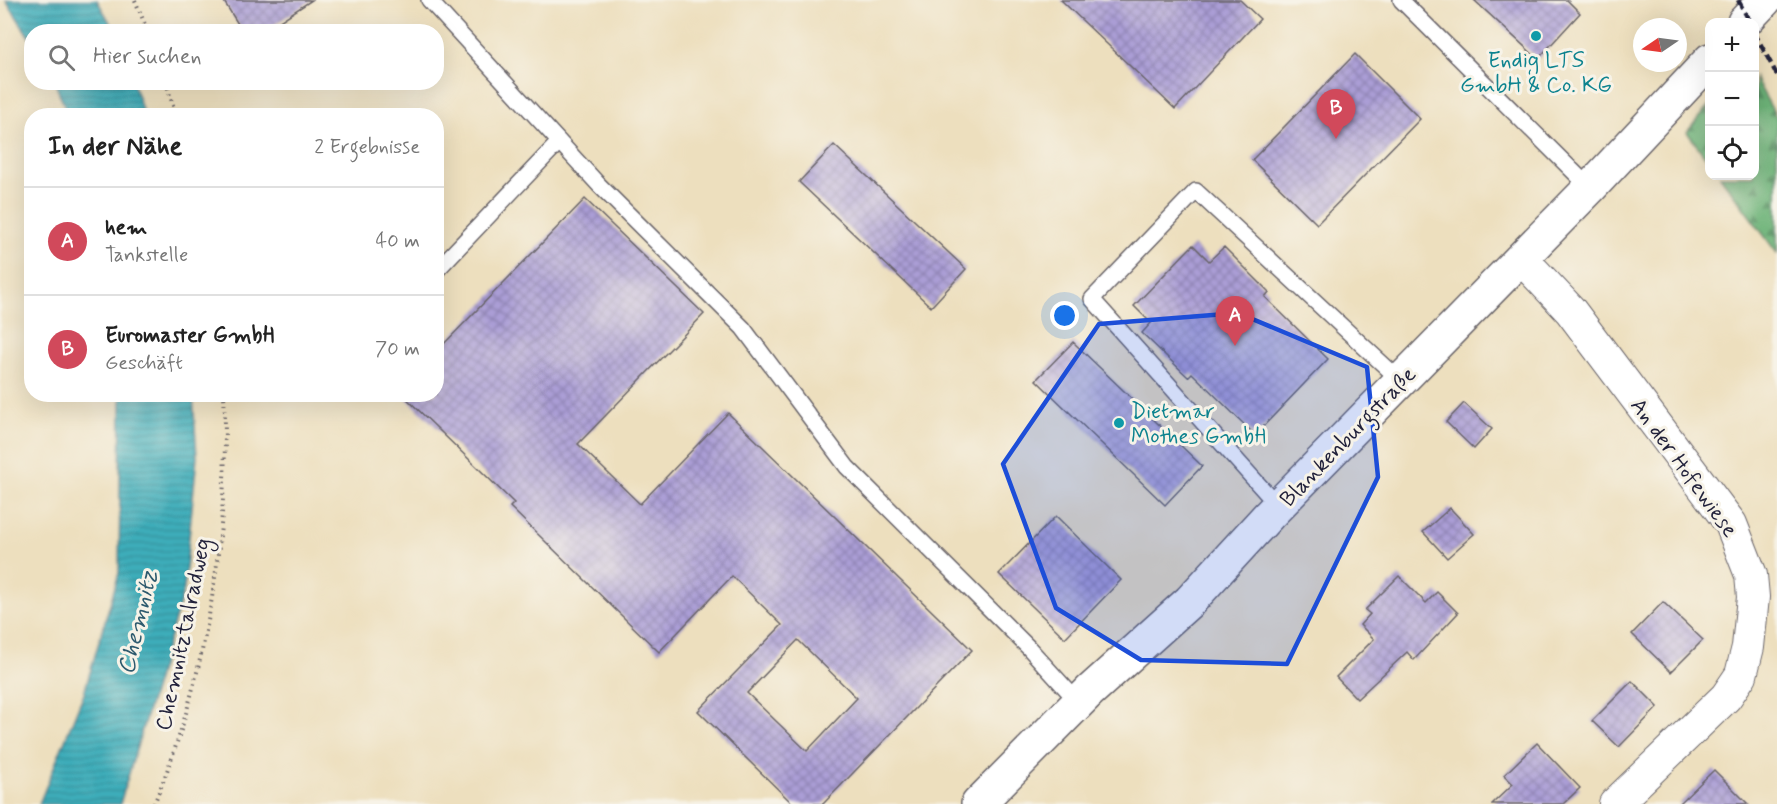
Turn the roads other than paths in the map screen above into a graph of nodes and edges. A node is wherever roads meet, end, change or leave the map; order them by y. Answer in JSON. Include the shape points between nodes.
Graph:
{"nodes":[{"id":1,"x":429,"y":0,"type":"edge"},
{"id":2,"x":1401,"y":0,"type":"edge"},
{"id":3,"x":1765,"y":0,"type":"edge"},
{"id":4,"x":1748,"y":18,"type":"edge"},
{"id":5,"x":1705,"y":65,"type":"edge"},
{"id":6,"x":559,"y":142,"type":"junction"},
{"id":7,"x":1590,"y":188,"type":"junction"},
{"id":8,"x":1521,"y":258,"type":"junction"},
{"id":9,"x":444,"y":263,"type":"edge"},
{"id":10,"x":1401,"y":381,"type":"junction"},
{"id":11,"x":1278,"y":506,"type":"junction"},
{"id":12,"x":1079,"y":703,"type":"junction"},
{"id":13,"x":978,"y":804,"type":"edge"},
{"id":14,"x":1616,"y":804,"type":"edge"}],
"edges":[{"from":1,"to":6,"type":"lane"},
{"from":2,"to":7,"type":"lane"},
{"from":3,"to":4,"type":"main road"},
{"from":5,"to":7,"type":"main road","name":"Blankenburgstraße"},
{"from":6,"to":9,"type":"lane"},
{"from":6,"to":12,"type":"lane","via":[[743,328],[847,467]]},
{"from":7,"to":8,"type":"main road","name":"Blankenburgstraße"},
{"from":8,"to":10,"type":"main road","name":"Blankenburgstraße"},
{"from":8,"to":14,"type":"street","name":"An der Hofewiese","via":[[1570,310],[1731,524],[1751,575],[1748,647],[1741,675],[1726,698]]},
{"from":10,"to":11,"type":"main road","name":"Blankenburgstraße"},
{"from":10,"to":11,"type":"lane","via":[[1196,191],[1092,299]]},
{"from":11,"to":12,"type":"main road","name":"Blankenburgstraße","via":[[1190,601]]},
{"from":12,"to":13,"type":"main road","name":"Blankenburgstraße"}]}
